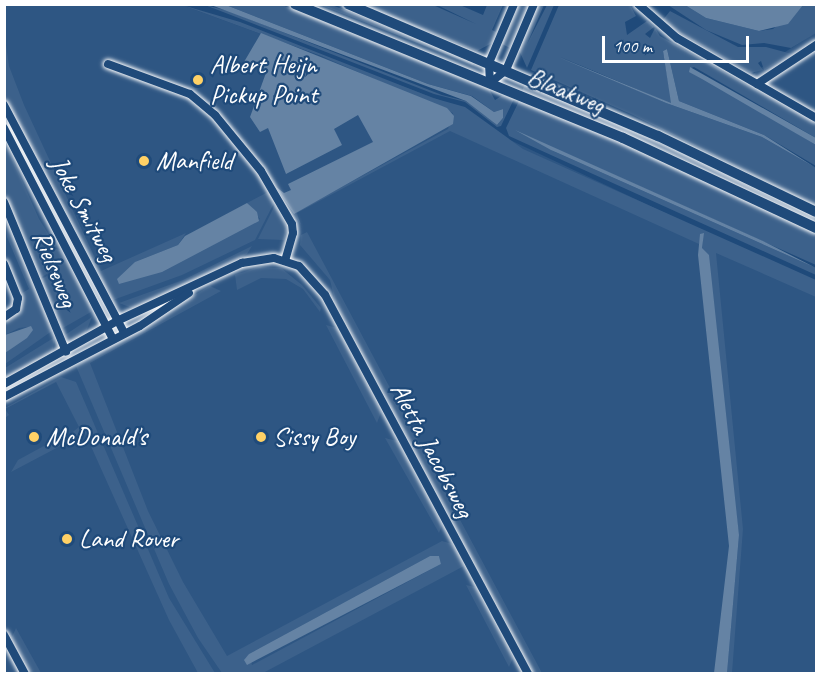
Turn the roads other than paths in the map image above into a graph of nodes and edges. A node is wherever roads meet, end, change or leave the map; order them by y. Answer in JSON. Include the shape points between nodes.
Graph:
{"nodes":[{"id":1,"x":295,"y":4,"type":"edge"},
{"id":2,"x":348,"y":4,"type":"edge"},
{"id":3,"x":514,"y":4,"type":"edge"},
{"id":4,"x":534,"y":4,"type":"edge"},
{"id":5,"x":638,"y":4,"type":"edge"},
{"id":6,"x":816,"y":45,"type":"edge"},
{"id":7,"x":489,"y":63,"type":"junction"},
{"id":8,"x":108,"y":64,"type":"dead end"},
{"id":9,"x":506,"y":70,"type":"junction"},
{"id":10,"x":490,"y":83,"type":"junction"},
{"id":11,"x":757,"y":84,"type":"junction"},
{"id":12,"x":4,"y":105,"type":"edge"},
{"id":13,"x":816,"y":118,"type":"edge"},
{"id":14,"x":4,"y":128,"type":"edge"},
{"id":15,"x":4,"y":202,"type":"edge"},
{"id":16,"x":816,"y":212,"type":"edge"},
{"id":17,"x":816,"y":228,"type":"edge"},
{"id":18,"x":285,"y":261,"type":"junction"},
{"id":19,"x":4,"y":264,"type":"edge"},
{"id":20,"x":202,"y":284,"type":"junction"},
{"id":21,"x":4,"y":317,"type":"edge"},
{"id":22,"x":119,"y":320,"type":"junction"},
{"id":23,"x":107,"y":327,"type":"junction"},
{"id":24,"x":124,"y":333,"type":"junction"},
{"id":25,"x":113,"y":339,"type":"junction"},
{"id":26,"x":66,"y":352,"type":"junction"},
{"id":27,"x":4,"y":384,"type":"edge"},
{"id":28,"x":4,"y":397,"type":"edge"},
{"id":29,"x":4,"y":635,"type":"edge"},
{"id":30,"x":25,"y":674,"type":"edge"},
{"id":31,"x":528,"y":674,"type":"edge"}],
"edges":[{"from":1,"to":10,"type":"main road","name":"Blaakweg"},
{"from":2,"to":7,"type":"main road","name":"Blaakweg"},
{"from":3,"to":7,"type":"street"},
{"from":4,"to":9,"type":"street"},
{"from":5,"to":11,"type":"street","via":[[667,31]]},
{"from":6,"to":11,"type":"street"},
{"from":7,"to":9,"type":"main road","name":"Blaakweg"},
{"from":7,"to":10,"type":"street"},
{"from":8,"to":18,"type":"street","via":[[190,94],[215,115],[261,171],[292,224]]},
{"from":9,"to":10,"type":"street"},
{"from":9,"to":16,"type":"main road","name":"Blaakweg"},
{"from":10,"to":17,"type":"main road","name":"Blaakweg","via":[[702,172]]},
{"from":11,"to":13,"type":"street"},
{"from":12,"to":22,"type":"street","name":"Joke Smitweg"},
{"from":14,"to":23,"type":"street","name":"Joke Smitweg"},
{"from":15,"to":26,"type":"street","name":"Rielseweg"},
{"from":18,"to":20,"type":"street","via":[[251,260]]},
{"from":18,"to":31,"type":"street","name":"Aletta Jacobsweg","via":[[309,274],[325,295]]},
{"from":19,"to":21,"type":"street","via":[[18,298],[16,309]]},
{"from":20,"to":22,"type":"street"},
{"from":20,"to":24,"type":"street"},
{"from":22,"to":23,"type":"street"},
{"from":22,"to":24,"type":"street","name":"Joke Smitweg"},
{"from":23,"to":25,"type":"street","name":"Joke Smitweg"},
{"from":23,"to":26,"type":"street"},
{"from":24,"to":25,"type":"street"},
{"from":25,"to":28,"type":"street"},
{"from":26,"to":27,"type":"street"},
{"from":29,"to":30,"type":"street"}]}
